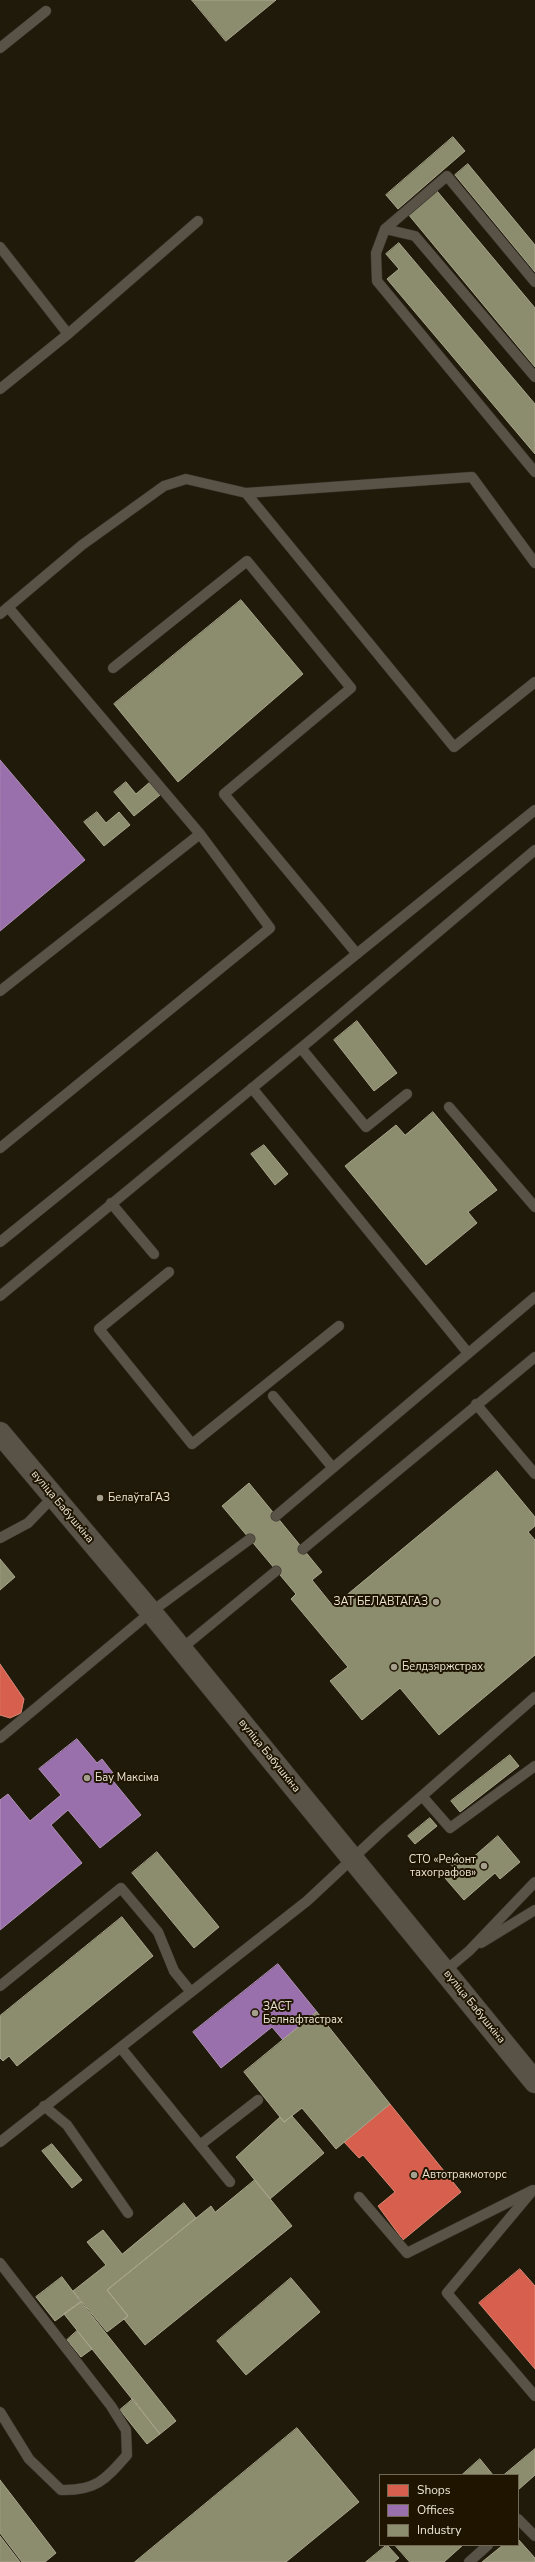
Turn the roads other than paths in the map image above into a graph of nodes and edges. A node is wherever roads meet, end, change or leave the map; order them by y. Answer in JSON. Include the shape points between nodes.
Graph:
{"nodes":[{"id":1,"x":46,"y":11,"type":"dead end"},
{"id":2,"x":0,"y":48,"type":"edge"},
{"id":3,"x":198,"y":221,"type":"dead end"},
{"id":4,"x":385,"y":230,"type":"junction"},
{"id":5,"x":0,"y":247,"type":"edge"},
{"id":6,"x":535,"y":282,"type":"edge"},
{"id":7,"x":68,"y":334,"type":"junction"},
{"id":8,"x":535,"y":377,"type":"edge"},
{"id":9,"x":0,"y":389,"type":"edge"},
{"id":10,"x":535,"y":472,"type":"edge"},
{"id":11,"x":246,"y":493,"type":"junction"},
{"id":12,"x":535,"y":563,"type":"edge"},
{"id":13,"x":8,"y":607,"type":"junction"},
{"id":14,"x":0,"y":614,"type":"edge"},
{"id":15,"x":113,"y":668,"type":"dead end"},
{"id":16,"x":535,"y":682,"type":"edge"},
{"id":17,"x":535,"y":810,"type":"edge"},
{"id":18,"x":200,"y":834,"type":"junction"},
{"id":19,"x":535,"y":850,"type":"edge"},
{"id":20,"x":357,"y":954,"type":"junction"},
{"id":21,"x":0,"y":992,"type":"edge"},
{"id":22,"x":301,"y":1048,"type":"junction"},
{"id":23,"x":252,"y":1088,"type":"junction"},
{"id":24,"x":407,"y":1094,"type":"dead end"},
{"id":25,"x":449,"y":1106,"type":"dead end"},
{"id":26,"x":0,"y":1148,"type":"edge"},
{"id":27,"x":111,"y":1203,"type":"junction"},
{"id":28,"x":535,"y":1208,"type":"edge"},
{"id":29,"x":0,"y":1242,"type":"edge"},
{"id":30,"x":154,"y":1254,"type":"dead end"},
{"id":31,"x":169,"y":1272,"type":"dead end"},
{"id":32,"x":0,"y":1296,"type":"edge"},
{"id":33,"x":535,"y":1297,"type":"edge"},
{"id":34,"x":339,"y":1326,"type":"dead end"},
{"id":35,"x":468,"y":1354,"type":"junction"},
{"id":36,"x":535,"y":1357,"type":"edge"},
{"id":37,"x":273,"y":1396,"type":"dead end"},
{"id":38,"x":476,"y":1404,"type":"junction"},
{"id":39,"x":0,"y":1434,"type":"edge"},
{"id":40,"x":333,"y":1468,"type":"junction"},
{"id":41,"x":535,"y":1474,"type":"edge"},
{"id":42,"x":53,"y":1497,"type":"junction"},
{"id":43,"x":276,"y":1516,"type":"dead end"},
{"id":44,"x":0,"y":1538,"type":"edge"},
{"id":45,"x":250,"y":1539,"type":"dead end"},
{"id":46,"x":303,"y":1549,"type":"dead end"},
{"id":47,"x":276,"y":1571,"type":"dead end"},
{"id":48,"x":151,"y":1612,"type":"junction"},
{"id":49,"x":181,"y":1649,"type":"junction"},
{"id":50,"x":535,"y":1697,"type":"edge"},
{"id":51,"x":0,"y":1738,"type":"edge"},
{"id":52,"x":535,"y":1766,"type":"edge"},
{"id":53,"x":422,"y":1796,"type":"junction"},
{"id":54,"x":352,"y":1858,"type":"junction"},
{"id":55,"x":535,"y":1882,"type":"edge"},
{"id":56,"x":535,"y":1910,"type":"edge"},
{"id":57,"x":469,"y":1951,"type":"junction"},
{"id":58,"x":445,"y":1971,"type":"junction"},
{"id":59,"x":0,"y":1986,"type":"edge"},
{"id":60,"x":191,"y":1992,"type":"junction"},
{"id":61,"x":121,"y":2048,"type":"junction"},
{"id":62,"x":535,"y":2082,"type":"edge"},
{"id":63,"x":258,"y":2100,"type":"dead end"},
{"id":64,"x":44,"y":2106,"type":"junction"},
{"id":65,"x":0,"y":2142,"type":"edge"},
{"id":66,"x":200,"y":2145,"type":"junction"},
{"id":67,"x":230,"y":2182,"type":"dead end"},
{"id":68,"x":534,"y":2189,"type":"edge"},
{"id":69,"x":359,"y":2197,"type":"dead end"},
{"id":70,"x":128,"y":2213,"type":"dead end"},
{"id":71,"x":0,"y":2263,"type":"edge"},
{"id":72,"x":535,"y":2396,"type":"edge"},
{"id":73,"x":0,"y":2412,"type":"edge"},
{"id":74,"x":519,"y":2520,"type":"edge"},
{"id":75,"x":535,"y":2536,"type":"edge"},
{"id":76,"x":487,"y":2546,"type":"edge"},
{"id":77,"x":469,"y":2562,"type":"edge"}],
"edges":[{"from":1,"to":2,"type":"lane"},
{"from":3,"to":7,"type":"lane"},
{"from":4,"to":6,"type":"lane","via":[[447,176]]},
{"from":4,"to":8,"type":"lane","via":[[415,236]]},
{"from":4,"to":10,"type":"lane","via":[[376,253],[377,281]]},
{"from":5,"to":7,"type":"lane"},
{"from":7,"to":9,"type":"lane"},
{"from":11,"to":12,"type":"lane","via":[[472,477]]},
{"from":11,"to":13,"type":"lane","via":[[186,479],[164,486],[82,545]]},
{"from":11,"to":16,"type":"lane","via":[[454,747]]},
{"from":13,"to":14,"type":"lane"},
{"from":13,"to":18,"type":"lane"},
{"from":15,"to":20,"type":"lane","via":[[247,561],[351,688],[224,794]]},
{"from":17,"to":20,"type":"lane"},
{"from":18,"to":21,"type":"lane"},
{"from":18,"to":26,"type":"lane","via":[[270,928]]},
{"from":19,"to":22,"type":"lane"},
{"from":20,"to":29,"type":"lane"},
{"from":22,"to":23,"type":"lane"},
{"from":22,"to":24,"type":"lane","via":[[366,1127]]},
{"from":23,"to":27,"type":"lane"},
{"from":23,"to":35,"type":"lane"},
{"from":25,"to":28,"type":"lane"},
{"from":27,"to":30,"type":"lane"},
{"from":27,"to":32,"type":"lane"},
{"from":31,"to":34,"type":"lane","via":[[99,1329],[192,1444]]},
{"from":33,"to":35,"type":"lane"},
{"from":35,"to":40,"type":"lane"},
{"from":36,"to":38,"type":"lane"},
{"from":37,"to":40,"type":"lane"},
{"from":38,"to":41,"type":"lane"},
{"from":38,"to":46,"type":"lane"},
{"from":39,"to":42,"type":"street","name":"вуліца Бабушкіна"},
{"from":40,"to":43,"type":"lane"},
{"from":42,"to":44,"type":"lane","via":[[28,1523]]},
{"from":42,"to":48,"type":"street","name":"вуліца Бабушкіна"},
{"from":45,"to":48,"type":"lane"},
{"from":47,"to":49,"type":"lane"},
{"from":48,"to":49,"type":"street","name":"вуліца Бабушкіна"},
{"from":48,"to":51,"type":"lane"},
{"from":49,"to":54,"type":"street","name":"вуліца Бабушкіна"},
{"from":50,"to":53,"type":"lane"},
{"from":52,"to":53,"type":"lane","via":[[450,1828]]},
{"from":53,"to":54,"type":"lane"},
{"from":54,"to":58,"type":"street","name":"вуліца Бабушкіна"},
{"from":54,"to":60,"type":"lane","via":[[307,1901]]},
{"from":55,"to":57,"type":"lane"},
{"from":56,"to":57,"type":"lane"},
{"from":57,"to":58,"type":"lane"},
{"from":58,"to":62,"type":"street","name":"вуліца Бабушкіна"},
{"from":59,"to":60,"type":"lane","via":[[121,1888],[158,1932],[174,1971]]},
{"from":60,"to":61,"type":"lane"},
{"from":61,"to":64,"type":"lane"},
{"from":61,"to":66,"type":"lane"},
{"from":63,"to":66,"type":"lane"},
{"from":64,"to":65,"type":"lane"},
{"from":64,"to":70,"type":"lane","via":[[66,2125]]},
{"from":66,"to":67,"type":"lane"},
{"from":68,"to":69,"type":"lane","via":[[407,2253]]},
{"from":68,"to":72,"type":"lane","via":[[447,2293]]},
{"from":71,"to":73,"type":"lane","via":[[111,2406],[126,2430],[127,2455],[106,2479],[82,2491],[61,2490],[29,2459]]},
{"from":74,"to":75,"type":"lane"},
{"from":76,"to":77,"type":"lane"}]}
